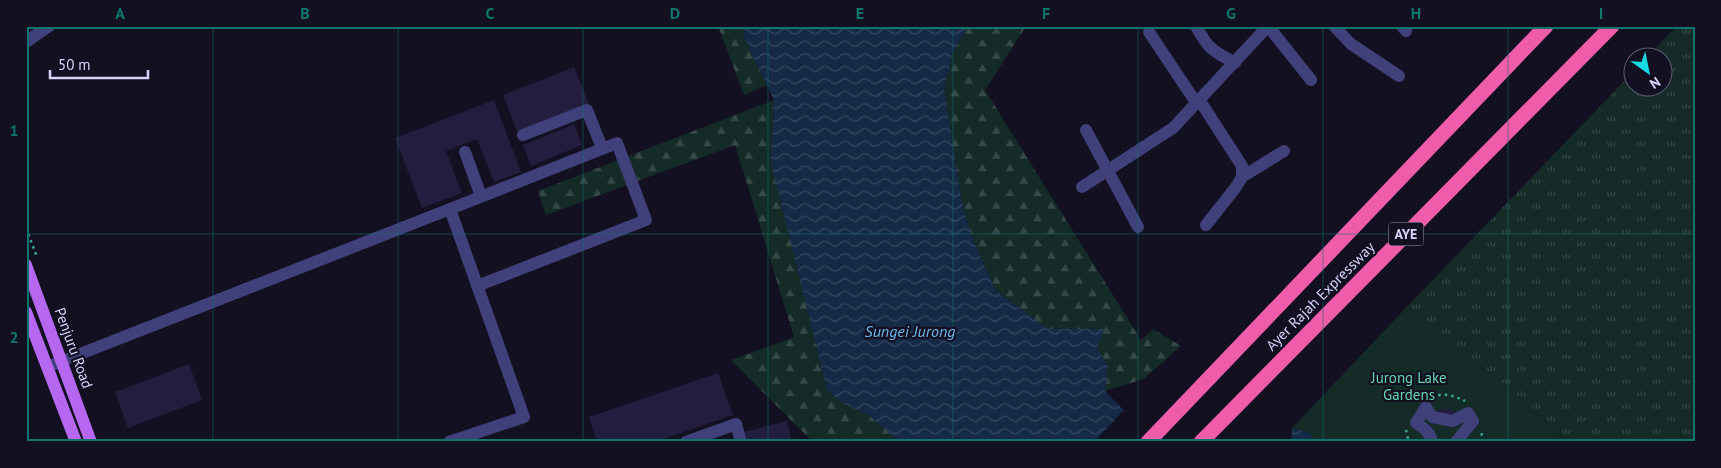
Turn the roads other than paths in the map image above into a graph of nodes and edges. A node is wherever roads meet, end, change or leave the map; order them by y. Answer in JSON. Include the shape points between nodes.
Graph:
{"nodes":[{"id":1,"x":50,"y":26,"type":"edge"},
{"id":2,"x":1196,"y":26,"type":"edge"},
{"id":3,"x":1268,"y":26,"type":"edge"},
{"id":4,"x":1334,"y":26,"type":"edge"},
{"id":5,"x":1546,"y":26,"type":"edge"},
{"id":6,"x":1612,"y":26,"type":"edge"},
{"id":7,"x":1149,"y":32,"type":"dead end"},
{"id":8,"x":26,"y":42,"type":"edge"},
{"id":9,"x":1235,"y":63,"type":"junction"},
{"id":10,"x":1399,"y":76,"type":"dead end"},
{"id":11,"x":1311,"y":80,"type":"dead end"},
{"id":12,"x":1198,"y":102,"type":"junction"},
{"id":13,"x":1086,"y":130,"type":"dead end"},
{"id":14,"x":524,"y":135,"type":"dead end"},
{"id":15,"x":602,"y":148,"type":"junction"},
{"id":16,"x":465,"y":152,"type":"dead end"},
{"id":17,"x":1284,"y":152,"type":"dead end"},
{"id":18,"x":1107,"y":170,"type":"junction"},
{"id":19,"x":1242,"y":177,"type":"junction"},
{"id":20,"x":1082,"y":187,"type":"dead end"},
{"id":21,"x":481,"y":196,"type":"junction"},
{"id":22,"x":450,"y":209,"type":"junction"},
{"id":23,"x":1206,"y":225,"type":"dead end"},
{"id":24,"x":1138,"y":227,"type":"dead end"},
{"id":25,"x":26,"y":265,"type":"edge"},
{"id":26,"x":477,"y":286,"type":"junction"},
{"id":27,"x":26,"y":312,"type":"edge"},
{"id":28,"x":63,"y":365,"type":"junction"},
{"id":29,"x":48,"y":368,"type":"junction"},
{"id":30,"x":1150,"y":440,"type":"edge"},
{"id":31,"x":76,"y":442,"type":"edge"},
{"id":32,"x":91,"y":442,"type":"edge"},
{"id":33,"x":450,"y":442,"type":"edge"},
{"id":34,"x":686,"y":442,"type":"edge"},
{"id":35,"x":741,"y":442,"type":"edge"},
{"id":36,"x":1201,"y":442,"type":"edge"},
{"id":37,"x":1432,"y":442,"type":"edge"},
{"id":38,"x":1456,"y":442,"type":"edge"}],
"edges":[{"from":1,"to":8,"type":"street"},
{"from":2,"to":9,"type":"street","via":[[1213,51]]},
{"from":3,"to":9,"type":"street"},
{"from":3,"to":11,"type":"street"},
{"from":4,"to":10,"type":"street","via":[[1351,44]]},
{"from":5,"to":30,"type":"highway","name":"Ayer Rajah Expressway","number":"AYE"},
{"from":6,"to":36,"type":"highway","name":"Ayer Rajah Expressway","number":"AYE"},
{"from":7,"to":12,"type":"street"},
{"from":9,"to":12,"type":"street"},
{"from":12,"to":18,"type":"street","via":[[1173,128]]},
{"from":12,"to":19,"type":"street","via":[[1242,166]]},
{"from":13,"to":18,"type":"street"},
{"from":14,"to":15,"type":"street","via":[[587,110]]},
{"from":15,"to":21,"type":"street"},
{"from":15,"to":26,"type":"street","via":[[617,143],[646,220]]},
{"from":16,"to":21,"type":"street"},
{"from":17,"to":19,"type":"street"},
{"from":18,"to":20,"type":"street"},
{"from":18,"to":24,"type":"street"},
{"from":19,"to":23,"type":"street"},
{"from":21,"to":22,"type":"street"},
{"from":22,"to":26,"type":"street"},
{"from":22,"to":28,"type":"street"},
{"from":25,"to":28,"type":"main road","name":"Penjuru Road"},
{"from":26,"to":33,"type":"street","via":[[524,417]]},
{"from":27,"to":29,"type":"main road","name":"Penjuru Road"},
{"from":28,"to":29,"type":"street"},
{"from":28,"to":32,"type":"main road","name":"Penjuru Road"},
{"from":29,"to":31,"type":"main road","name":"Penjuru Road"},
{"from":34,"to":35,"type":"street","via":[[736,424]]},
{"from":37,"to":38,"type":"street","via":[[1426,429],[1416,423],[1426,407],[1432,417],[1453,421],[1468,413],[1473,421]]}]}
